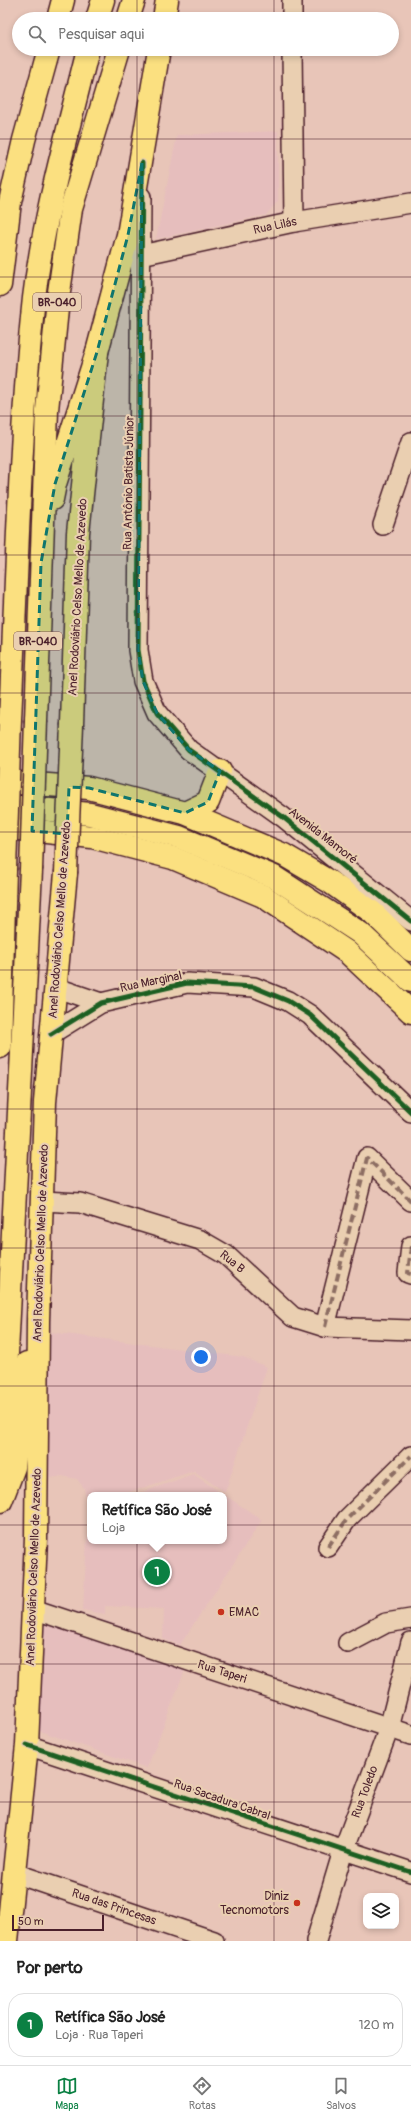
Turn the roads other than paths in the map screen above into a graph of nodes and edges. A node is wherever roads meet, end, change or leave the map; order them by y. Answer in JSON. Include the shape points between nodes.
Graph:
{"nodes":[{"id":1,"x":63,"y":0,"type":"edge"},
{"id":2,"x":103,"y":0,"type":"edge"},
{"id":3,"x":134,"y":0,"type":"edge"},
{"id":4,"x":167,"y":0,"type":"edge"},
{"id":5,"x":292,"y":0,"type":"edge"},
{"id":6,"x":60,"y":12,"type":"edge"},
{"id":7,"x":99,"y":12,"type":"edge"},
{"id":8,"x":130,"y":12,"type":"edge"},
{"id":9,"x":165,"y":12,"type":"edge"},
{"id":10,"x":292,"y":12,"type":"edge"},
{"id":11,"x":47,"y":56,"type":"edge"},
{"id":12,"x":86,"y":56,"type":"edge"},
{"id":13,"x":117,"y":56,"type":"edge"},
{"id":14,"x":158,"y":56,"type":"edge"},
{"id":15,"x":292,"y":56,"type":"edge"},
{"id":16,"x":142,"y":163,"type":"junction"},
{"id":17,"x":411,"y":203,"type":"edge"},
{"id":18,"x":294,"y":222,"type":"junction"},
{"id":19,"x":141,"y":255,"type":"junction"},
{"id":20,"x":0,"y":285,"type":"edge"},
{"id":21,"x":97,"y":352,"type":"junction"},
{"id":22,"x":411,"y":442,"type":"edge"},
{"id":23,"x":383,"y":525,"type":"dead end"},
{"id":24,"x":41,"y":563,"type":"junction"},
{"id":25,"x":220,"y":771,"type":"junction"},
{"id":26,"x":0,"y":784,"type":"edge"},
{"id":27,"x":0,"y":807,"type":"edge"},
{"id":28,"x":185,"y":813,"type":"junction"},
{"id":29,"x":0,"y":830,"type":"edge"},
{"id":30,"x":411,"y":921,"type":"edge"},
{"id":31,"x":411,"y":950,"type":"edge"},
{"id":32,"x":411,"y":981,"type":"edge"},
{"id":33,"x":57,"y":988,"type":"junction"},
{"id":34,"x":101,"y":1003,"type":"junction"},
{"id":35,"x":411,"y":1012,"type":"edge"},
{"id":36,"x":52,"y":1034,"type":"junction"},
{"id":37,"x":0,"y":1047,"type":"edge"},
{"id":38,"x":411,"y":1112,"type":"edge"},
{"id":39,"x":43,"y":1201,"type":"junction"},
{"id":40,"x":411,"y":1201,"type":"edge"},
{"id":41,"x":411,"y":1246,"type":"edge"},
{"id":42,"x":411,"y":1274,"type":"edge"},
{"id":43,"x":38,"y":1321,"type":"junction"},
{"id":44,"x":325,"y":1327,"type":"junction"},
{"id":45,"x":411,"y":1330,"type":"edge"},
{"id":46,"x":411,"y":1456,"type":"edge"},
{"id":47,"x":0,"y":1494,"type":"edge"},
{"id":48,"x":0,"y":1504,"type":"edge"},
{"id":49,"x":328,"y":1548,"type":"dead end"},
{"id":50,"x":33,"y":1610,"type":"junction"},
{"id":51,"x":411,"y":1619,"type":"edge"},
{"id":52,"x":411,"y":1642,"type":"edge"},
{"id":53,"x":348,"y":1643,"type":"dead end"},
{"id":54,"x":389,"y":1728,"type":"junction"},
{"id":55,"x":411,"y":1736,"type":"edge"},
{"id":56,"x":27,"y":1744,"type":"junction"},
{"id":57,"x":343,"y":1851,"type":"junction"},
{"id":58,"x":411,"y":1872,"type":"edge"},
{"id":59,"x":14,"y":1873,"type":"junction"},
{"id":60,"x":7,"y":1941,"type":"edge"},
{"id":61,"x":214,"y":1941,"type":"edge"},
{"id":62,"x":316,"y":1941,"type":"edge"}],
"edges":[{"from":1,"to":6,"type":"main road"},
{"from":2,"to":7,"type":"main road"},
{"from":3,"to":8,"type":"main road"},
{"from":4,"to":9,"type":"main road"},
{"from":5,"to":10,"type":"street"},
{"from":11,"to":20,"type":"main road","via":[[10,202]]},
{"from":12,"to":37,"type":"main road","number":"BR-040","bridge":true,"via":[[49,206],[34,297],[24,420],[10,720]]},
{"from":13,"to":24,"type":"main road","number":"BR-040","via":[[71,209],[58,298],[47,410]]},
{"from":14,"to":16,"type":"main road","name":"Anel Rodoviário Celso Mello de Azevedo"},
{"from":15,"to":18,"type":"street"},
{"from":16,"to":19,"type":"street","name":"Rua Antônio Batista Júnior"},
{"from":16,"to":21,"type":"main road","name":"Anel Rodoviário Celso Mello de Azevedo","via":[[128,235]]},
{"from":17,"to":18,"type":"street","name":"Rua Lilás"},
{"from":18,"to":19,"type":"street","name":"Rua Lilás"},
{"from":19,"to":25,"type":"street","name":"Rua Antônio Batista Júnior","via":[[138,650],[143,681],[157,713],[190,750]]},
{"from":21,"to":24,"type":"main road","via":[[55,484]]},
{"from":21,"to":33,"type":"main road","name":"Anel Rodoviário Celso Mello de Azevedo","bridge":true,"via":[[78,533],[66,873]]},
{"from":22,"to":23,"type":"street"},
{"from":24,"to":47,"type":"main road","number":"BR-040","bridge":true,"via":[[31,870]]},
{"from":25,"to":28,"type":"main road","via":[[208,802]]},
{"from":25,"to":30,"type":"street","name":"Avenida Mamoré","via":[[283,817]]},
{"from":26,"to":28,"type":"main road","via":[[89,788]]},
{"from":27,"to":32,"type":"main road","via":[[90,814],[179,836],[274,877],[360,932]]},
{"from":28,"to":31,"type":"main road","via":[[284,855],[330,882],[372,912]]},
{"from":29,"to":35,"type":"main road","via":[[20,829],[92,836],[173,858],[263,896],[347,952]]},
{"from":33,"to":34,"type":"street"},
{"from":33,"to":36,"type":"main road","name":"Anel Rodoviário Celso Mello de Azevedo"},
{"from":34,"to":36,"type":"street","name":"Rua Marginal"},
{"from":34,"to":38,"type":"street","name":"Rua Marginal","via":[[187,983],[254,987],[310,1015]]},
{"from":36,"to":39,"type":"main road","name":"Anel Rodoviário Celso Mello de Azevedo","via":[[45,1102]]},
{"from":39,"to":43,"type":"main road","name":"Anel Rodoviário Celso Mello de Azevedo"},
{"from":39,"to":44,"type":"street","name":"Rua B","via":[[80,1203],[200,1240],[226,1255],[293,1317]]},
{"from":40,"to":44,"type":"street","via":[[367,1158]]},
{"from":41,"to":42,"type":"street","via":[[408,1273]]},
{"from":43,"to":48,"type":"main road","via":[[24,1377],[14,1467]]},
{"from":43,"to":50,"type":"main road","name":"Anel Rodoviário Celso Mello de Azevedo","via":[[38,1456]]},
{"from":44,"to":45,"type":"street","name":"Rua B"},
{"from":46,"to":49,"type":"street","via":[[347,1519]]},
{"from":50,"to":54,"type":"street","name":"Rua Taperi"},
{"from":50,"to":56,"type":"main road","name":"Anel Rodoviário Celso Mello de Azevedo"},
{"from":51,"to":53,"type":"street","via":[[386,1623]]},
{"from":52,"to":54,"type":"street","name":"Rua Toledo"},
{"from":54,"to":55,"type":"street","name":"Rua Taperi"},
{"from":54,"to":57,"type":"street","name":"Rua Toledo"},
{"from":56,"to":57,"type":"street","name":"Rua Sacadura Cabral"},
{"from":56,"to":59,"type":"main road","name":"Anel Rodoviário Celso Mello de Azevedo"},
{"from":57,"to":58,"type":"street","name":"Rua Sacadura Cabral"},
{"from":57,"to":62,"type":"street","name":"Rua Toledo"},
{"from":59,"to":60,"type":"main road","name":"Anel Rodoviário Celso Mello de Azevedo"},
{"from":59,"to":61,"type":"street","name":"Rua das Princesas"}]}
